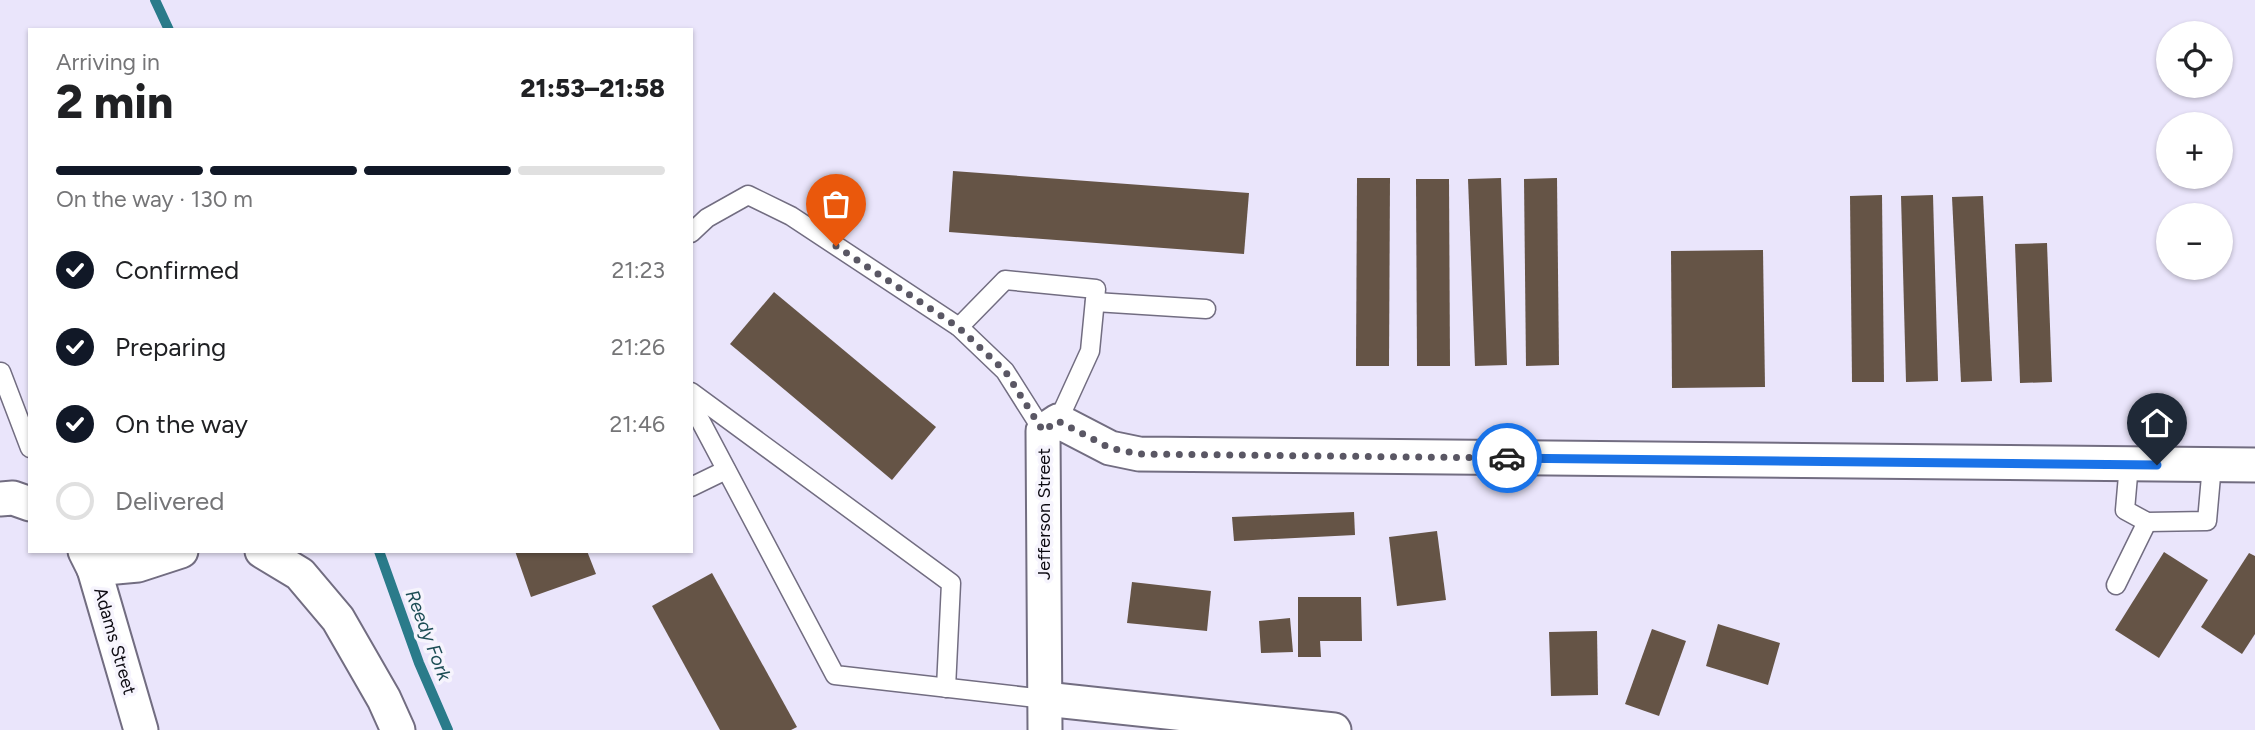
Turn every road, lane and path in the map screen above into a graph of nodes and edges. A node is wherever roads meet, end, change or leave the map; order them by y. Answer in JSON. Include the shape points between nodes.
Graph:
{"nodes":[{"id":1,"x":693,"y":231,"type":"edge"},
{"id":2,"x":1095,"y":302,"type":"junction"},
{"id":3,"x":1206,"y":309,"type":"dead end"},
{"id":4,"x":958,"y":327,"type":"junction"},
{"id":5,"x":1,"y":372,"type":"edge"},
{"id":6,"x":693,"y":393,"type":"edge"},
{"id":7,"x":693,"y":408,"type":"edge"},
{"id":8,"x":1050,"y":426,"type":"junction"},
{"id":9,"x":28,"y":443,"type":"edge"},
{"id":10,"x":2129,"y":464,"type":"junction"},
{"id":11,"x":2213,"y":465,"type":"junction"},
{"id":12,"x":2255,"y":465,"type":"edge"},
{"id":13,"x":726,"y":470,"type":"junction"},
{"id":14,"x":693,"y":486,"type":"edge"},
{"id":15,"x":0,"y":499,"type":"edge"},
{"id":16,"x":28,"y":503,"type":"edge"},
{"id":17,"x":2147,"y":522,"type":"junction"},
{"id":18,"x":175,"y":553,"type":"edge"},
{"id":19,"x":265,"y":553,"type":"edge"},
{"id":20,"x":92,"y":557,"type":"edge"},
{"id":21,"x":2116,"y":585,"type":"dead end"},
{"id":22,"x":946,"y":688,"type":"junction"},
{"id":23,"x":1045,"y":714,"type":"edge"},
{"id":24,"x":141,"y":730,"type":"edge"},
{"id":25,"x":398,"y":730,"type":"edge"},
{"id":26,"x":1334,"y":730,"type":"edge"}],
"edges":[{"from":1,"to":4,"type":"lane","name":"Jefferson Street","via":[[748,195],[791,216]]},
{"from":2,"to":3,"type":"lane"},
{"from":2,"to":4,"type":"lane","via":[[1096,289],[1005,280]]},
{"from":2,"to":8,"type":"lane","via":[[1090,351]]},
{"from":4,"to":8,"type":"lane","name":"Jefferson Street","via":[[1005,371]]},
{"from":5,"to":9,"type":"lane"},
{"from":6,"to":22,"type":"lane","via":[[951,583]]},
{"from":7,"to":13,"type":"lane"},
{"from":8,"to":10,"type":"street","via":[[1139,454]]},
{"from":8,"to":23,"type":"street","name":"Jefferson Street"},
{"from":10,"to":11,"type":"street"},
{"from":10,"to":17,"type":"lane","via":[[2125,510]]},
{"from":11,"to":12,"type":"street"},
{"from":11,"to":17,"type":"lane","via":[[2207,521]]},
{"from":13,"to":14,"type":"lane"},
{"from":13,"to":22,"type":"lane","via":[[835,675]]},
{"from":15,"to":16,"type":"street"},
{"from":17,"to":21,"type":"lane"},
{"from":18,"to":20,"type":"street","via":[[138,565]]},
{"from":19,"to":25,"type":"street","via":[[300,574],[338,619]]},
{"from":20,"to":24,"type":"street","name":"Adams Street"},
{"from":22,"to":23,"type":"lane"},
{"from":23,"to":26,"type":"street"}]}
